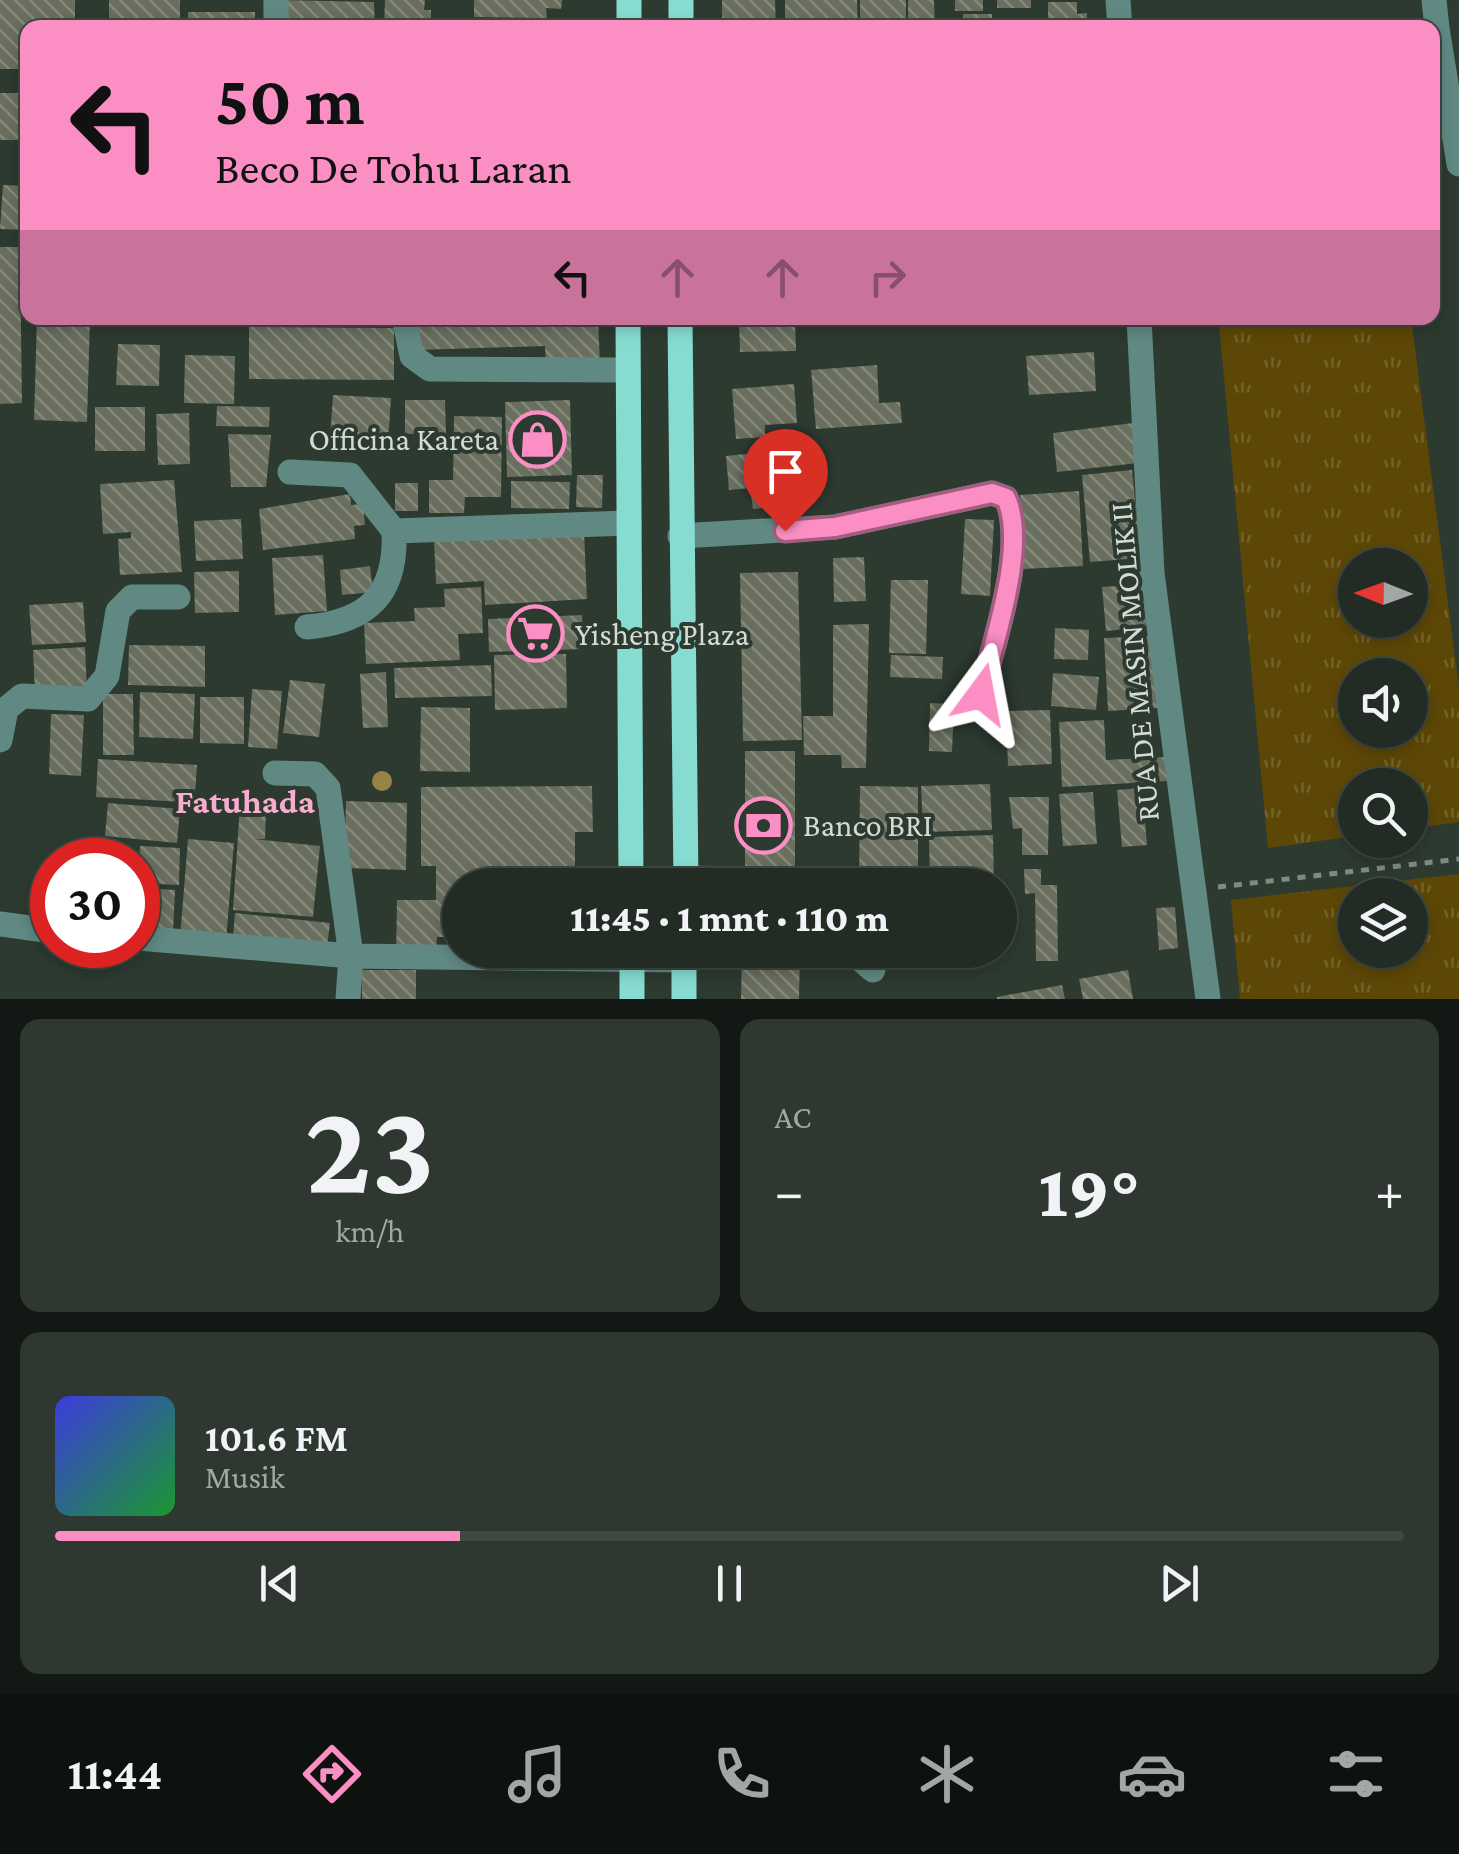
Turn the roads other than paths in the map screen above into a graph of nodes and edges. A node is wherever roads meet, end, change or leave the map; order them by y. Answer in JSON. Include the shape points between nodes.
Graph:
{"nodes":[{"id":1,"x":1440,"y":56,"type":"edge"},
{"id":2,"x":1459,"y":164,"type":"edge"},
{"id":3,"x":405,"y":325,"type":"edge"},
{"id":4,"x":628,"y":325,"type":"edge"},
{"id":5,"x":680,"y":325,"type":"edge"},
{"id":6,"x":1139,"y":325,"type":"edge"},
{"id":7,"x":628,"y":370,"type":"junction"},
{"id":8,"x":290,"y":472,"type":"dead end"},
{"id":9,"x":629,"y":523,"type":"junction"},
{"id":10,"x":394,"y":531,"type":"junction"},
{"id":11,"x":680,"y":536,"type":"junction"},
{"id":12,"x":178,"y":597,"type":"dead end"},
{"id":13,"x":307,"y":627,"type":"dead end"},
{"id":14,"x":981,"y":694,"type":"dead end"},
{"id":15,"x":0,"y":740,"type":"edge"},
{"id":16,"x":276,"y":773,"type":"dead end"},
{"id":17,"x":631,"y":868,"type":"edge"},
{"id":18,"x":686,"y":868,"type":"edge"},
{"id":19,"x":0,"y":924,"type":"edge"},
{"id":20,"x":30,"y":928,"type":"edge"},
{"id":21,"x":160,"y":940,"type":"edge"},
{"id":22,"x":351,"y":956,"type":"junction"},
{"id":23,"x":442,"y":956,"type":"edge"},
{"id":24,"x":632,"y":968,"type":"edge"},
{"id":25,"x":684,"y":968,"type":"edge"},
{"id":26,"x":871,"y":968,"type":"edge"},
{"id":27,"x":873,"y":970,"type":"dead end"},
{"id":28,"x":348,"y":999,"type":"edge"},
{"id":29,"x":632,"y":999,"type":"edge"},
{"id":30,"x":684,"y":999,"type":"edge"},
{"id":31,"x":1208,"y":999,"type":"edge"}],
"edges":[{"from":1,"to":2,"type":"street"},
{"from":3,"to":7,"type":"street","via":[[412,356],[430,369]]},
{"from":4,"to":7,"type":"main road"},
{"from":5,"to":11,"type":"main road"},
{"from":6,"to":31,"type":"street","name":"RUA DE MASIN MOLIK II","via":[[1152,573]]},
{"from":7,"to":9,"type":"main road"},
{"from":8,"to":10,"type":"street","via":[[350,474]]},
{"from":9,"to":10,"type":"street"},
{"from":9,"to":17,"type":"main road"},
{"from":10,"to":13,"type":"street","via":[[396,564],[372,607],[343,624]]},
{"from":11,"to":14,"type":"street","via":[[835,527],[992,493],[1006,498],[1014,530],[1010,564]]},
{"from":11,"to":18,"type":"main road"},
{"from":12,"to":15,"type":"street","via":[[132,598],[118,611],[107,676],[88,700],[22,696],[6,708]]},
{"from":16,"to":22,"type":"street","via":[[315,774],[328,788]]},
{"from":19,"to":20,"type":"street"},
{"from":21,"to":22,"type":"street"},
{"from":22,"to":23,"type":"street"},
{"from":22,"to":28,"type":"street"},
{"from":24,"to":29,"type":"main road"},
{"from":25,"to":30,"type":"main road"},
{"from":26,"to":27,"type":"street"}]}
